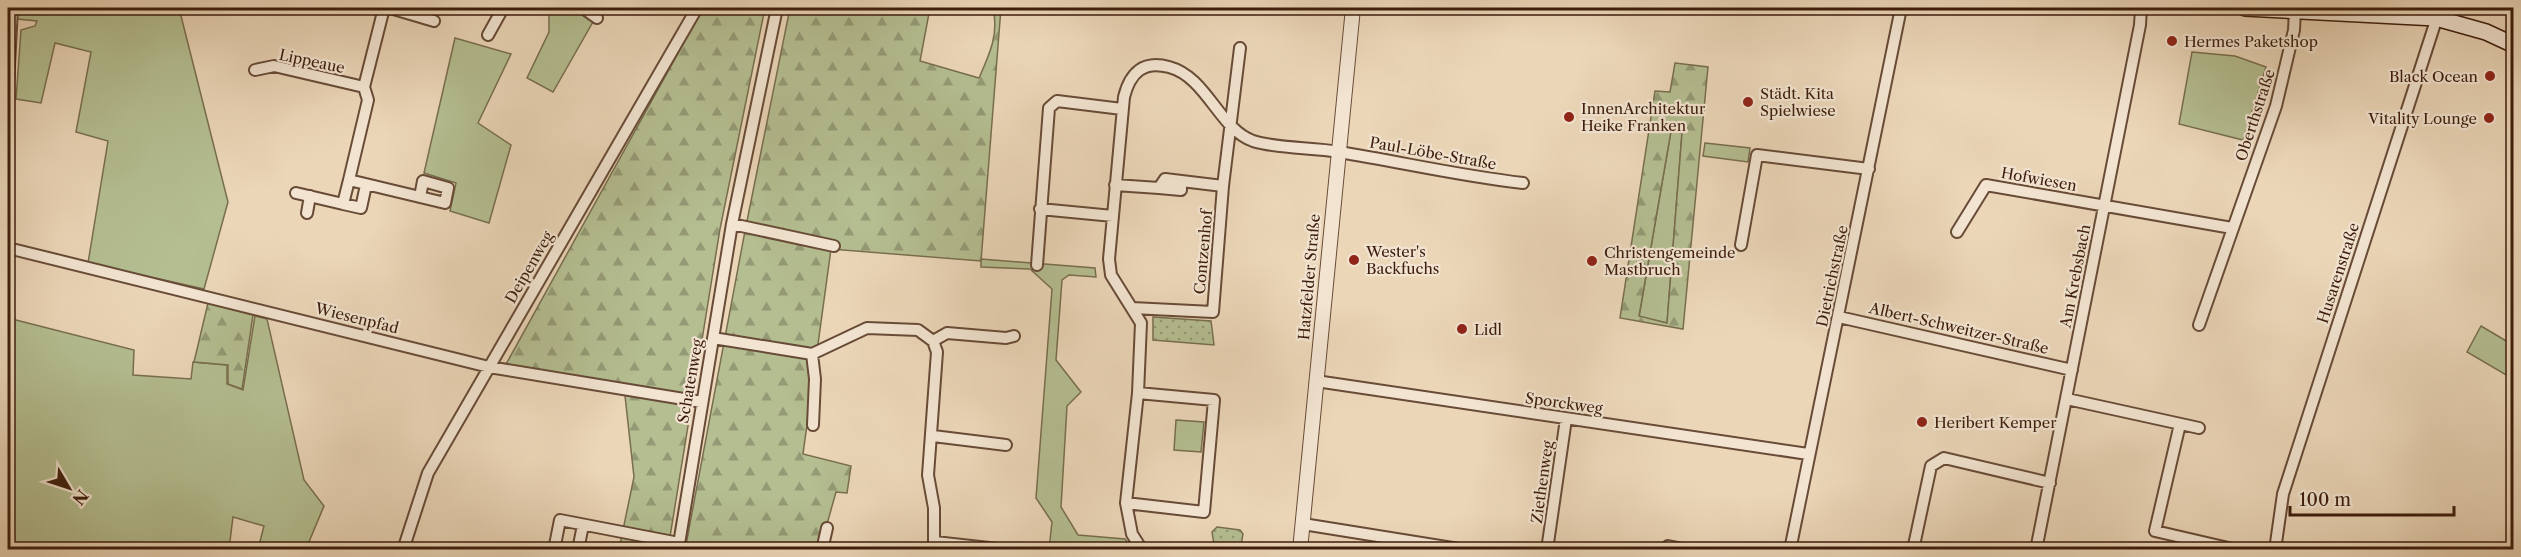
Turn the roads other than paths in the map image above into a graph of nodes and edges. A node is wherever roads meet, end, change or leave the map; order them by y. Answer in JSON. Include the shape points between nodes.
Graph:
{"nodes":[{"id":1,"x":12,"y":8,"type":"edge"},
{"id":2,"x":384,"y":8,"type":"edge"},
{"id":3,"x":390,"y":8,"type":"edge"},
{"id":4,"x":503,"y":8,"type":"edge"},
{"id":5,"x":526,"y":8,"type":"edge"},
{"id":6,"x":542,"y":8,"type":"edge"},
{"id":7,"x":551,"y":8,"type":"edge"},
{"id":8,"x":697,"y":8,"type":"edge"},
{"id":9,"x":777,"y":8,"type":"edge"},
{"id":10,"x":1353,"y":8,"type":"edge"},
{"id":11,"x":1901,"y":8,"type":"edge"},
{"id":12,"x":2141,"y":8,"type":"edge"},
{"id":13,"x":2245,"y":8,"type":"edge"},
{"id":14,"x":2295,"y":10,"type":"junction"},
{"id":15,"x":2438,"y":13,"type":"edge"},
{"id":16,"x":597,"y":18,"type":"dead end"},
{"id":17,"x":434,"y":21,"type":"dead end"},
{"id":18,"x":488,"y":35,"type":"dead end"},
{"id":19,"x":2514,"y":45,"type":"edge"},
{"id":20,"x":1240,"y":48,"type":"dead end"},
{"id":21,"x":255,"y":70,"type":"dead end"},
{"id":22,"x":8,"y":85,"type":"edge"},
{"id":23,"x":364,"y":87,"type":"junction"},
{"id":24,"x":1122,"y":109,"type":"junction"},
{"id":25,"x":1231,"y":125,"type":"junction"},
{"id":26,"x":1338,"y":152,"type":"junction"},
{"id":27,"x":1869,"y":169,"type":"junction"},
{"id":28,"x":349,"y":180,"type":"junction"},
{"id":29,"x":1523,"y":183,"type":"dead end"},
{"id":30,"x":366,"y":185,"type":"junction"},
{"id":31,"x":1115,"y":185,"type":"junction"},
{"id":32,"x":1223,"y":186,"type":"junction"},
{"id":33,"x":296,"y":193,"type":"dead end"},
{"id":34,"x":310,"y":196,"type":"junction"},
{"id":35,"x":420,"y":197,"type":"dead end"},
{"id":36,"x":343,"y":204,"type":"junction"},
{"id":37,"x":2105,"y":206,"type":"junction"},
{"id":38,"x":1040,"y":209,"type":"junction"},
{"id":39,"x":307,"y":213,"type":"dead end"},
{"id":40,"x":1113,"y":216,"type":"junction"},
{"id":41,"x":732,"y":224,"type":"junction"},
{"id":42,"x":2232,"y":228,"type":"junction"},
{"id":43,"x":1957,"y":232,"type":"dead end"},
{"id":44,"x":1741,"y":245,"type":"dead end"},
{"id":45,"x":834,"y":246,"type":"dead end"},
{"id":46,"x":8,"y":248,"type":"edge"},
{"id":47,"x":1037,"y":265,"type":"dead end"},
{"id":48,"x":1132,"y":308,"type":"junction"},
{"id":49,"x":1839,"y":316,"type":"junction"},
{"id":50,"x":2199,"y":325,"type":"dead end"},
{"id":51,"x":1014,"y":336,"type":"dead end"},
{"id":52,"x":713,"y":338,"type":"junction"},
{"id":53,"x":933,"y":341,"type":"junction"},
{"id":54,"x":812,"y":354,"type":"junction"},
{"id":55,"x":489,"y":367,"type":"junction"},
{"id":56,"x":2072,"y":370,"type":"junction"},
{"id":57,"x":1316,"y":381,"type":"junction"},
{"id":58,"x":1138,"y":393,"type":"junction"},
{"id":59,"x":2067,"y":399,"type":"junction"},
{"id":60,"x":702,"y":402,"type":"junction"},
{"id":61,"x":1566,"y":419,"type":"junction"},
{"id":62,"x":2180,"y":424,"type":"junction"},
{"id":63,"x":813,"y":425,"type":"dead end"},
{"id":64,"x":2199,"y":428,"type":"dead end"},
{"id":65,"x":933,"y":436,"type":"junction"},
{"id":66,"x":1006,"y":445,"type":"dead end"},
{"id":67,"x":1808,"y":454,"type":"junction"},
{"id":68,"x":2050,"y":483,"type":"junction"},
{"id":69,"x":1126,"y":503,"type":"junction"},
{"id":70,"x":1302,"y":524,"type":"junction"},
{"id":71,"x":583,"y":525,"type":"junction"},
{"id":72,"x":827,"y":528,"type":"dead end"},
{"id":73,"x":1656,"y":544,"type":"dead end"},
{"id":74,"x":679,"y":546,"type":"edge"},
{"id":75,"x":935,"y":546,"type":"edge"},
{"id":76,"x":1667,"y":548,"type":"edge"},
{"id":77,"x":403,"y":549,"type":"edge"},
{"id":78,"x":554,"y":549,"type":"edge"},
{"id":79,"x":578,"y":549,"type":"edge"},
{"id":80,"x":822,"y":549,"type":"edge"},
{"id":81,"x":1007,"y":549,"type":"edge"},
{"id":82,"x":1142,"y":549,"type":"edge"},
{"id":83,"x":1300,"y":549,"type":"edge"},
{"id":84,"x":1465,"y":549,"type":"edge"},
{"id":85,"x":1547,"y":549,"type":"edge"},
{"id":86,"x":1688,"y":549,"type":"edge"},
{"id":87,"x":1790,"y":549,"type":"edge"},
{"id":88,"x":1913,"y":549,"type":"edge"},
{"id":89,"x":2036,"y":549,"type":"edge"},
{"id":90,"x":2237,"y":549,"type":"edge"},
{"id":91,"x":2275,"y":549,"type":"edge"}],
"edges":[{"from":1,"to":22,"type":"street"},
{"from":2,"to":23,"type":"street"},
{"from":3,"to":17,"type":"street"},
{"from":4,"to":18,"type":"street"},
{"from":5,"to":6,"type":"street"},
{"from":7,"to":16,"type":"street","via":[[583,8]]},
{"from":8,"to":55,"type":"street","name":"Deipenweg"},
{"from":9,"to":41,"type":"street","name":"Schatenweg"},
{"from":10,"to":26,"type":"street","name":"Hatzfelder Straße"},
{"from":11,"to":27,"type":"street","name":"Dietrichstraße"},
{"from":12,"to":37,"type":"street","name":"Am Krebsbach"},
{"from":13,"to":14,"type":"main road"},
{"from":14,"to":15,"type":"main road"},
{"from":14,"to":42,"type":"street","name":"Oberthstraße","via":[[2276,106]]},
{"from":15,"to":19,"type":"main road"},
{"from":15,"to":91,"type":"street","name":"Husarenstraße","via":[[2283,494]]},
{"from":20,"to":25,"type":"street","name":"Contzenhof"},
{"from":21,"to":23,"type":"street","name":"Lippeaue","via":[[274,66]]},
{"from":23,"to":28,"type":"street","via":[[368,100]]},
{"from":24,"to":25,"type":"street","name":"Paul-Löbe-Straße","via":[[1131,76],[1146,65],[1170,67],[1197,84]]},
{"from":24,"to":31,"type":"street","name":"Paul-Löbe-Straße"},
{"from":24,"to":38,"type":"street","via":[[1057,101],[1050,108]]},
{"from":25,"to":26,"type":"street","name":"Paul-Löbe-Straße","via":[[1252,141]]},
{"from":25,"to":32,"type":"street","name":"Contzenhof"},
{"from":26,"to":29,"type":"street","name":"Paul-Löbe-Straße"},
{"from":26,"to":57,"type":"street","name":"Hatzfelder Straße"},
{"from":27,"to":44,"type":"street","via":[[1757,155]]},
{"from":27,"to":49,"type":"street","name":"Dietrichstraße"},
{"from":28,"to":30,"type":"street"},
{"from":28,"to":36,"type":"street"},
{"from":30,"to":35,"type":"street"},
{"from":30,"to":36,"type":"street","via":[[361,208]]},
{"from":31,"to":32,"type":"street","via":[[1159,188],[1165,179]]},
{"from":31,"to":40,"type":"street","name":"Paul-Löbe-Straße"},
{"from":32,"to":48,"type":"street","name":"Contzenhof","via":[[1213,312]]},
{"from":33,"to":34,"type":"street"},
{"from":34,"to":36,"type":"street"},
{"from":34,"to":39,"type":"street"},
{"from":37,"to":42,"type":"street"},
{"from":37,"to":43,"type":"street","name":"Hofwiesen","via":[[1986,185]]},
{"from":37,"to":56,"type":"street","name":"Am Krebsbach"},
{"from":38,"to":40,"type":"street"},
{"from":38,"to":47,"type":"street"},
{"from":40,"to":48,"type":"street","name":"Paul-Löbe-Straße","via":[[1111,275]]},
{"from":41,"to":45,"type":"street"},
{"from":41,"to":52,"type":"street","name":"Schatenweg"},
{"from":42,"to":50,"type":"street","name":"Oberthstraße"},
{"from":46,"to":55,"type":"street","name":"Wiesenpfad"},
{"from":48,"to":58,"type":"street","name":"Paul-Löbe-Straße","via":[[1141,323]]},
{"from":49,"to":56,"type":"street","name":"Albert-Schweitzer-Straße"},
{"from":49,"to":67,"type":"street","name":"Dietrichstraße"},
{"from":51,"to":53,"type":"street","via":[[947,333]]},
{"from":52,"to":54,"type":"street"},
{"from":52,"to":60,"type":"street","name":"Schatenweg"},
{"from":53,"to":54,"type":"street","via":[[918,330],[867,328]]},
{"from":53,"to":65,"type":"street","via":[[937,352]]},
{"from":54,"to":63,"type":"street"},
{"from":55,"to":60,"type":"street","name":"Wiesenpfad"},
{"from":55,"to":77,"type":"street","name":"Deipenweg","via":[[428,473]]},
{"from":56,"to":59,"type":"street","name":"Am Krebsbach"},
{"from":57,"to":61,"type":"street","name":"Sporckweg"},
{"from":57,"to":70,"type":"street","name":"Hatzfelder Straße"},
{"from":58,"to":69,"type":"street","name":"Paul-Löbe-Straße"},
{"from":58,"to":69,"type":"street","via":[[1214,400],[1204,512]]},
{"from":59,"to":62,"type":"street"},
{"from":59,"to":68,"type":"street","name":"Am Krebsbach"},
{"from":60,"to":74,"type":"street","name":"Schatenweg"},
{"from":61,"to":67,"type":"street","name":"Sporckweg"},
{"from":61,"to":85,"type":"street","name":"Ziethenweg"},
{"from":62,"to":64,"type":"street"},
{"from":62,"to":90,"type":"street","via":[[2155,531]]},
{"from":65,"to":66,"type":"street"},
{"from":65,"to":75,"type":"street","via":[[928,475]]},
{"from":67,"to":87,"type":"street","name":"Dietrichstraße"},
{"from":68,"to":88,"type":"street","via":[[1944,458],[1930,466]]},
{"from":68,"to":89,"type":"street","name":"Am Krebsbach"},
{"from":69,"to":82,"type":"street","name":"Paul-Löbe-Straße","via":[[1132,534]]},
{"from":70,"to":83,"type":"street","name":"Hatzfelder Straße"},
{"from":70,"to":84,"type":"street"},
{"from":71,"to":74,"type":"street","name":"Schatenweg"},
{"from":71,"to":78,"type":"street","name":"Schatenweg","via":[[560,520]]},
{"from":71,"to":79,"type":"street"},
{"from":72,"to":80,"type":"street"},
{"from":73,"to":76,"type":"street"},
{"from":75,"to":81,"type":"street"},
{"from":76,"to":86,"type":"street"}]}
